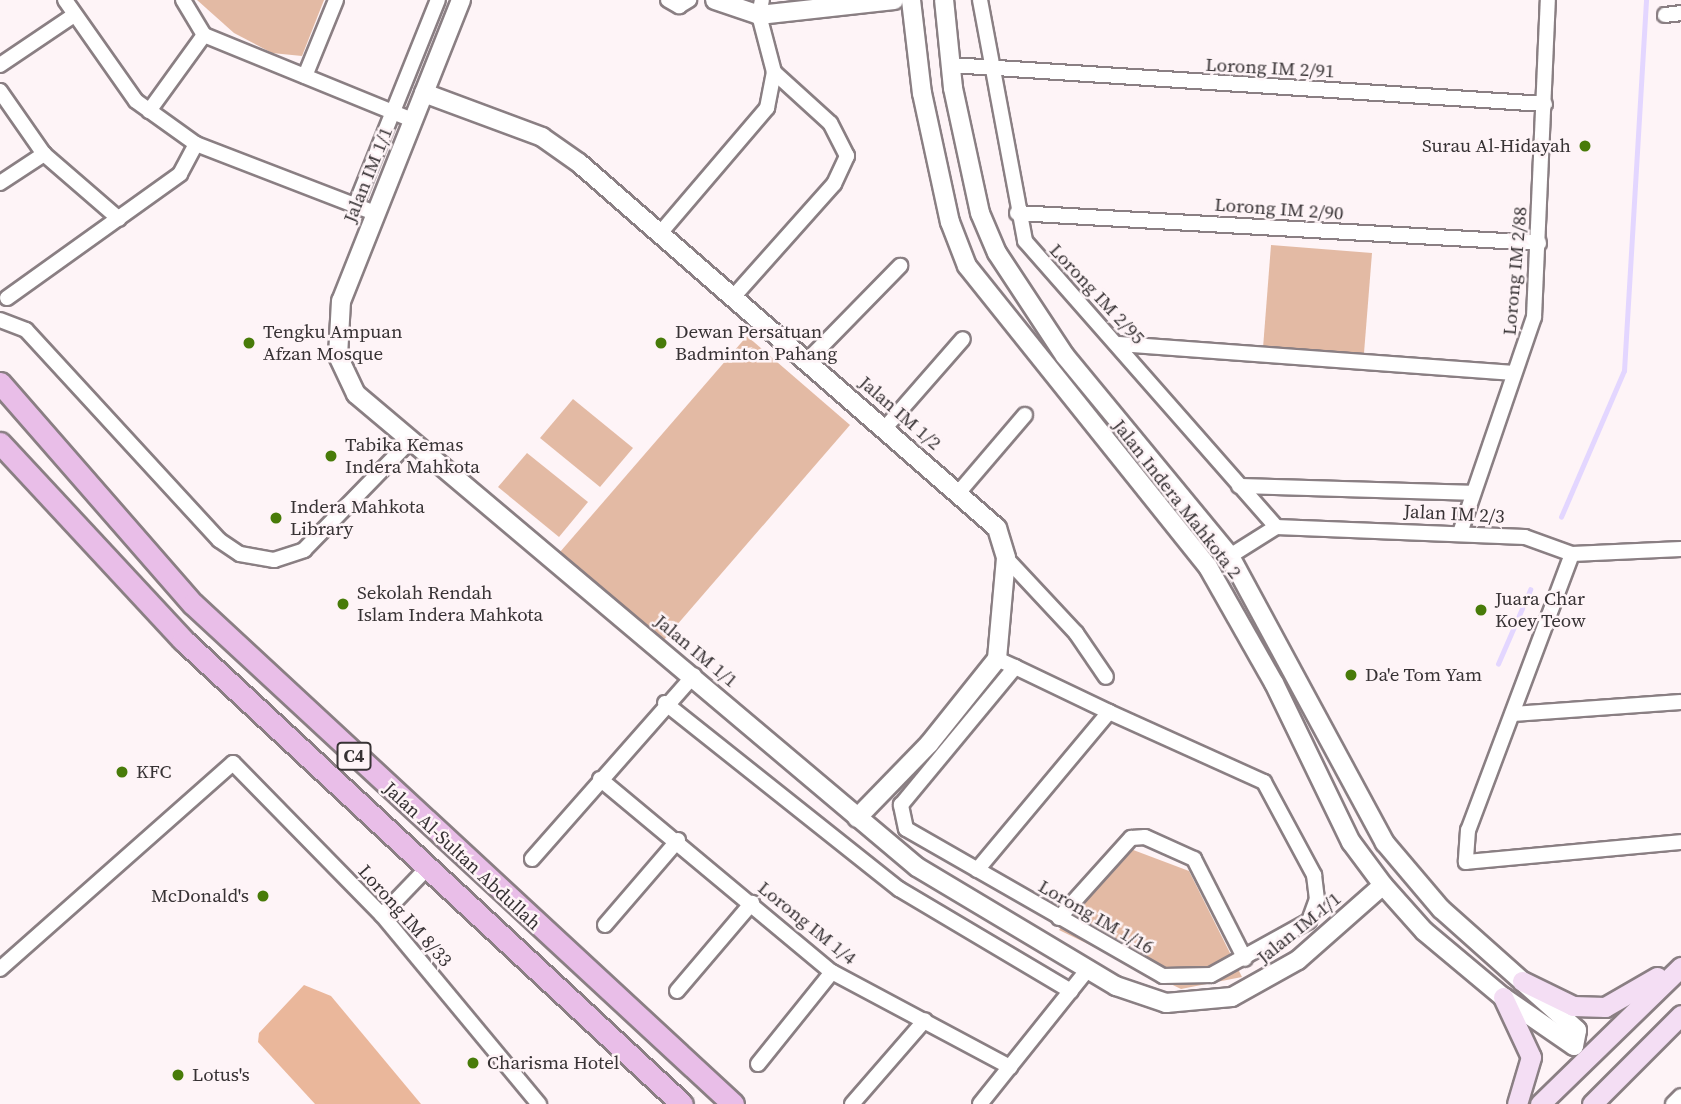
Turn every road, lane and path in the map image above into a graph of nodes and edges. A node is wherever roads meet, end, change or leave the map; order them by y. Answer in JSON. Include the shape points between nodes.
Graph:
{"nodes":[{"id":1,"x":65,"y":0,"type":"edge"},
{"id":2,"x":183,"y":0,"type":"edge"},
{"id":3,"x":336,"y":0,"type":"edge"},
{"id":4,"x":438,"y":0,"type":"edge"},
{"id":5,"x":461,"y":0,"type":"edge"},
{"id":6,"x":668,"y":0,"type":"edge"},
{"id":7,"x":689,"y":0,"type":"edge"},
{"id":8,"x":715,"y":0,"type":"edge"},
{"id":9,"x":894,"y":0,"type":"edge"},
{"id":10,"x":911,"y":0,"type":"edge"},
{"id":11,"x":944,"y":0,"type":"edge"},
{"id":12,"x":980,"y":0,"type":"edge"},
{"id":13,"x":1548,"y":0,"type":"edge"},
{"id":14,"x":760,"y":7,"type":"edge"},
{"id":15,"x":1681,"y":13,"type":"edge"},
{"id":16,"x":74,"y":15,"type":"junction"},
{"id":17,"x":1665,"y":15,"type":"dead end"},
{"id":18,"x":204,"y":34,"type":"junction"},
{"id":19,"x":0,"y":65,"type":"edge"},
{"id":20,"x":951,"y":65,"type":"junction"},
{"id":21,"x":993,"y":70,"type":"junction"},
{"id":22,"x":774,"y":72,"type":"junction"},
{"id":23,"x":306,"y":76,"type":"junction"},
{"id":24,"x":0,"y":91,"type":"edge"},
{"id":25,"x":424,"y":93,"type":"junction"},
{"id":26,"x":1545,"y":104,"type":"junction"},
{"id":27,"x":392,"y":110,"type":"junction"},
{"id":28,"x":149,"y":111,"type":"junction"},
{"id":29,"x":412,"y":120,"type":"junction"},
{"id":30,"x":196,"y":144,"type":"junction"},
{"id":31,"x":44,"y":154,"type":"junction"},
{"id":32,"x":0,"y":183,"type":"edge"},
{"id":33,"x":355,"y":206,"type":"junction"},
{"id":34,"x":375,"y":213,"type":"junction"},
{"id":35,"x":1017,"y":213,"type":"junction"},
{"id":36,"x":119,"y":219,"type":"junction"},
{"id":37,"x":662,"y":231,"type":"junction"},
{"id":38,"x":1539,"y":243,"type":"junction"},
{"id":39,"x":901,"y":265,"type":"dead end"},
{"id":40,"x":735,"y":295,"type":"junction"},
{"id":41,"x":8,"y":298,"type":"dead end"},
{"id":42,"x":0,"y":320,"type":"edge"},
{"id":43,"x":963,"y":339,"type":"dead end"},
{"id":44,"x":1119,"y":344,"type":"junction"},
{"id":45,"x":808,"y":360,"type":"junction"},
{"id":46,"x":1514,"y":373,"type":"junction"},
{"id":47,"x":0,"y":383,"type":"edge"},
{"id":48,"x":1025,"y":415,"type":"dead end"},
{"id":49,"x":885,"y":428,"type":"junction"},
{"id":50,"x":409,"y":442,"type":"junction"},
{"id":51,"x":0,"y":443,"type":"edge"},
{"id":52,"x":1239,"y":486,"type":"junction"},
{"id":53,"x":960,"y":491,"type":"junction"},
{"id":54,"x":1471,"y":494,"type":"junction"},
{"id":55,"x":1276,"y":527,"type":"junction"},
{"id":56,"x":1460,"y":533,"type":"junction"},
{"id":57,"x":1681,"y":549,"type":"edge"},
{"id":58,"x":1572,"y":554,"type":"junction"},
{"id":59,"x":1230,"y":556,"type":"junction"},
{"id":60,"x":1006,"y":558,"type":"junction"},
{"id":61,"x":996,"y":659,"type":"junction"},
{"id":62,"x":1015,"y":667,"type":"junction"},
{"id":63,"x":694,"y":675,"type":"junction"},
{"id":64,"x":1106,"y":677,"type":"dead end"},
{"id":65,"x":1681,"y":702,"type":"edge"},
{"id":66,"x":665,"y":703,"type":"junction"},
{"id":67,"x":1109,"y":712,"type":"junction"},
{"id":68,"x":1513,"y":714,"type":"junction"},
{"id":69,"x":600,"y":779,"type":"junction"},
{"id":70,"x":857,"y":818,"type":"junction"},
{"id":71,"x":678,"y":840,"type":"junction"},
{"id":72,"x":1681,"y":842,"type":"edge"},
{"id":73,"x":532,"y":859,"type":"dead end"},
{"id":74,"x":427,"y":868,"type":"junction"},
{"id":75,"x":977,"y":870,"type":"junction"},
{"id":76,"x":1383,"y":885,"type":"junction"},
{"id":77,"x":752,"y":903,"type":"junction"},
{"id":78,"x":382,"y":915,"type":"junction"},
{"id":79,"x":1059,"y":918,"type":"junction"},
{"id":80,"x":605,"y":925,"type":"dead end"},
{"id":81,"x":1681,"y":958,"type":"edge"},
{"id":82,"x":1245,"y":959,"type":"junction"},
{"id":83,"x":1681,"y":967,"type":"edge"},
{"id":84,"x":1089,"y":968,"type":"junction"},
{"id":85,"x":0,"y":969,"type":"edge"},
{"id":86,"x":832,"y":972,"type":"junction"},
{"id":87,"x":1522,"y":981,"type":"junction"},
{"id":88,"x":677,"y":991,"type":"dead end"},
{"id":89,"x":1071,"y":991,"type":"junction"},
{"id":90,"x":1503,"y":997,"type":"junction"},
{"id":91,"x":1681,"y":1015,"type":"edge"},
{"id":92,"x":925,"y":1020,"type":"junction"},
{"id":93,"x":758,"y":1064,"type":"dead end"},
{"id":94,"x":1010,"y":1067,"type":"junction"},
{"id":95,"x":539,"y":1104,"type":"edge"},
{"id":96,"x":682,"y":1104,"type":"edge"},
{"id":97,"x":733,"y":1104,"type":"edge"},
{"id":98,"x":852,"y":1104,"type":"edge"},
{"id":99,"x":980,"y":1104,"type":"edge"},
{"id":100,"x":1517,"y":1104,"type":"edge"},
{"id":101,"x":1540,"y":1104,"type":"edge"},
{"id":102,"x":1592,"y":1104,"type":"edge"}],
"edges":[{"from":1,"to":16,"type":"street"},
{"from":2,"to":18,"type":"street"},
{"from":3,"to":23,"type":"street"},
{"from":4,"to":27,"type":"street"},
{"from":5,"to":25,"type":"street","name":"Jalan IM 1/1"},
{"from":6,"to":7,"type":"street","via":[[678,6]]},
{"from":8,"to":14,"type":"street"},
{"from":9,"to":14,"type":"street"},
{"from":10,"to":76,"type":"street","name":"Jalan Indera Mahkota 2","via":[[922,93],[950,222],[967,266],[1208,567],[1274,683],[1351,842]]},
{"from":11,"to":20,"type":"street","name":"Jalan Indera Mahkota 2"},
{"from":12,"to":21,"type":"street","name":"Lorong IM 2/95"},
{"from":13,"to":26,"type":"street","name":"Lorong IM 2/88"},
{"from":14,"to":22,"type":"street"},
{"from":15,"to":17,"type":"street"},
{"from":16,"to":19,"type":"street"},
{"from":16,"to":28,"type":"street"},
{"from":18,"to":23,"type":"street"},
{"from":18,"to":28,"type":"street"},
{"from":20,"to":21,"type":"street","name":"Lorong IM 2/91"},
{"from":20,"to":59,"type":"street","name":"Jalan Indera Mahkota 2","via":[[980,213],[997,253],[1065,356]]},
{"from":21,"to":26,"type":"street","name":"Lorong IM 2/91"},
{"from":21,"to":35,"type":"street","name":"Lorong IM 2/95"},
{"from":22,"to":37,"type":"street","via":[[757,124]]},
{"from":22,"to":40,"type":"street","via":[[842,139],[847,156],[834,184]]},
{"from":23,"to":27,"type":"street"},
{"from":24,"to":31,"type":"street"},
{"from":25,"to":29,"type":"street","name":"Jalan IM 1/1"},
{"from":25,"to":37,"type":"street","name":"Jalan IM 1/2","via":[[542,137]]},
{"from":26,"to":38,"type":"street","name":"Lorong IM 2/88"},
{"from":27,"to":29,"type":"street"},
{"from":27,"to":33,"type":"street"},
{"from":28,"to":30,"type":"street"},
{"from":29,"to":34,"type":"street","name":"Jalan IM 1/1"},
{"from":30,"to":33,"type":"street"},
{"from":30,"to":36,"type":"street","via":[[180,174]]},
{"from":31,"to":32,"type":"street"},
{"from":31,"to":36,"type":"street"},
{"from":33,"to":34,"type":"street"},
{"from":34,"to":50,"type":"street","name":"Jalan IM 1/1","via":[[341,301],[338,356],[356,394]]},
{"from":35,"to":38,"type":"street","name":"Lorong IM 2/90"},
{"from":35,"to":44,"type":"street","name":"Lorong IM 2/95","via":[[1038,260]]},
{"from":36,"to":41,"type":"street"},
{"from":37,"to":40,"type":"street","name":"Jalan IM 1/2"},
{"from":38,"to":46,"type":"street","name":"Lorong IM 2/88","via":[[1534,317]]},
{"from":39,"to":45,"type":"street"},
{"from":40,"to":45,"type":"street","name":"Jalan IM 1/2"},
{"from":42,"to":50,"type":"street","via":[[26,330],[213,534],[240,554],[274,560],[304,550]]},
{"from":43,"to":49,"type":"street"},
{"from":44,"to":46,"type":"street"},
{"from":44,"to":52,"type":"street","name":"Lorong IM 2/95"},
{"from":45,"to":49,"type":"street","name":"Jalan IM 1/2"},
{"from":46,"to":54,"type":"street","name":"Lorong IM 2/88"},
{"from":47,"to":97,"type":"main road","name":"Jalan Al-Sultan Abdullah","number":"C4","via":[[193,604]]},
{"from":48,"to":53,"type":"street"},
{"from":49,"to":53,"type":"street","name":"Jalan IM 1/2"},
{"from":50,"to":63,"type":"street","name":"Jalan IM 1/1"},
{"from":51,"to":74,"type":"main road","name":"Jalan Al-Sultan Abdullah","number":"C4","via":[[183,639]]},
{"from":52,"to":54,"type":"street","name":"Jalan IM 2/3"},
{"from":52,"to":55,"type":"street","name":"Lorong IM 2/95"},
{"from":53,"to":60,"type":"street","name":"Jalan IM 1/2","via":[[997,527]]},
{"from":54,"to":56,"type":"street","name":"Lorong IM 2/88"},
{"from":55,"to":56,"type":"street","name":"Jalan IM 2/3"},
{"from":55,"to":59,"type":"street"},
{"from":56,"to":58,"type":"street","name":"Jalan IM 2/3","via":[[1525,537]]},
{"from":57,"to":58,"type":"street","name":"Jalan IM 2/3"},
{"from":58,"to":68,"type":"street"},
{"from":59,"to":87,"type":"street","name":"Jalan Indera Mahkota 2","via":[[1362,811],[1441,909]]},
{"from":60,"to":61,"type":"street","name":"Jalan IM 1/2"},
{"from":60,"to":64,"type":"street","via":[[1076,634]]},
{"from":61,"to":62,"type":"street","name":"Lorong IM 1/16"},
{"from":61,"to":70,"type":"street","via":[[929,744]]},
{"from":62,"to":67,"type":"street","name":"Lorong IM 1/16"},
{"from":62,"to":75,"type":"street","name":"Lorong IM 1/16","via":[[901,805],[906,829]]},
{"from":63,"to":66,"type":"street"},
{"from":63,"to":70,"type":"street","name":"Jalan IM 1/1"},
{"from":65,"to":68,"type":"street"},
{"from":66,"to":69,"type":"street"},
{"from":66,"to":89,"type":"street","via":[[899,889]]},
{"from":67,"to":75,"type":"street"},
{"from":67,"to":82,"type":"street","name":"Lorong IM 1/16","via":[[1270,789],[1314,875],[1317,899],[1298,930]]},
{"from":68,"to":72,"type":"street","via":[[1465,846],[1466,862]]},
{"from":69,"to":71,"type":"street","name":"Lorong IM 1/4"},
{"from":69,"to":73,"type":"street"},
{"from":70,"to":84,"type":"street","name":"Jalan IM 1/1","via":[[917,867]]},
{"from":71,"to":77,"type":"street","name":"Lorong IM 1/4"},
{"from":71,"to":80,"type":"street"},
{"from":74,"to":78,"type":"street"},
{"from":74,"to":96,"type":"main road","name":"Jalan Al-Sultan Abdullah","number":"C4"},
{"from":75,"to":79,"type":"street","name":"Lorong IM 1/16"},
{"from":76,"to":84,"type":"street","name":"Jalan IM 1/1","via":[[1298,960],[1232,997],[1166,1003],[1116,986]]},
{"from":76,"to":90,"type":"street","name":"Jalan Indera Mahkota 2","via":[[1424,931]]},
{"from":77,"to":86,"type":"street","name":"Lorong IM 1/4"},
{"from":77,"to":88,"type":"street"},
{"from":78,"to":85,"type":"street","name":"Lorong IM 8/33","via":[[233,763]]},
{"from":78,"to":95,"type":"street","name":"Lorong IM 8/33"},
{"from":79,"to":82,"type":"street","name":"Lorong IM 1/16","via":[[1163,976],[1196,979]]},
{"from":79,"to":82,"type":"street","via":[[1131,838],[1144,837],[1194,859]]},
{"from":81,"to":87,"type":"main road","via":[[1605,1007],[1573,1006]]},
{"from":83,"to":101,"type":"main road"},
{"from":84,"to":89,"type":"street"},
{"from":86,"to":92,"type":"street","name":"Lorong IM 1/4"},
{"from":86,"to":93,"type":"street"},
{"from":87,"to":90,"type":"street","name":"Jalan Indera Mahkota 2","via":[[1577,1030],[1574,1046],[1557,1040]]},
{"from":89,"to":94,"type":"street"},
{"from":90,"to":100,"type":"main road","via":[[1531,1057]]},
{"from":91,"to":102,"type":"main road"},
{"from":92,"to":94,"type":"street","name":"Lorong IM 1/4"},
{"from":92,"to":98,"type":"street"},
{"from":94,"to":99,"type":"street"}]}
